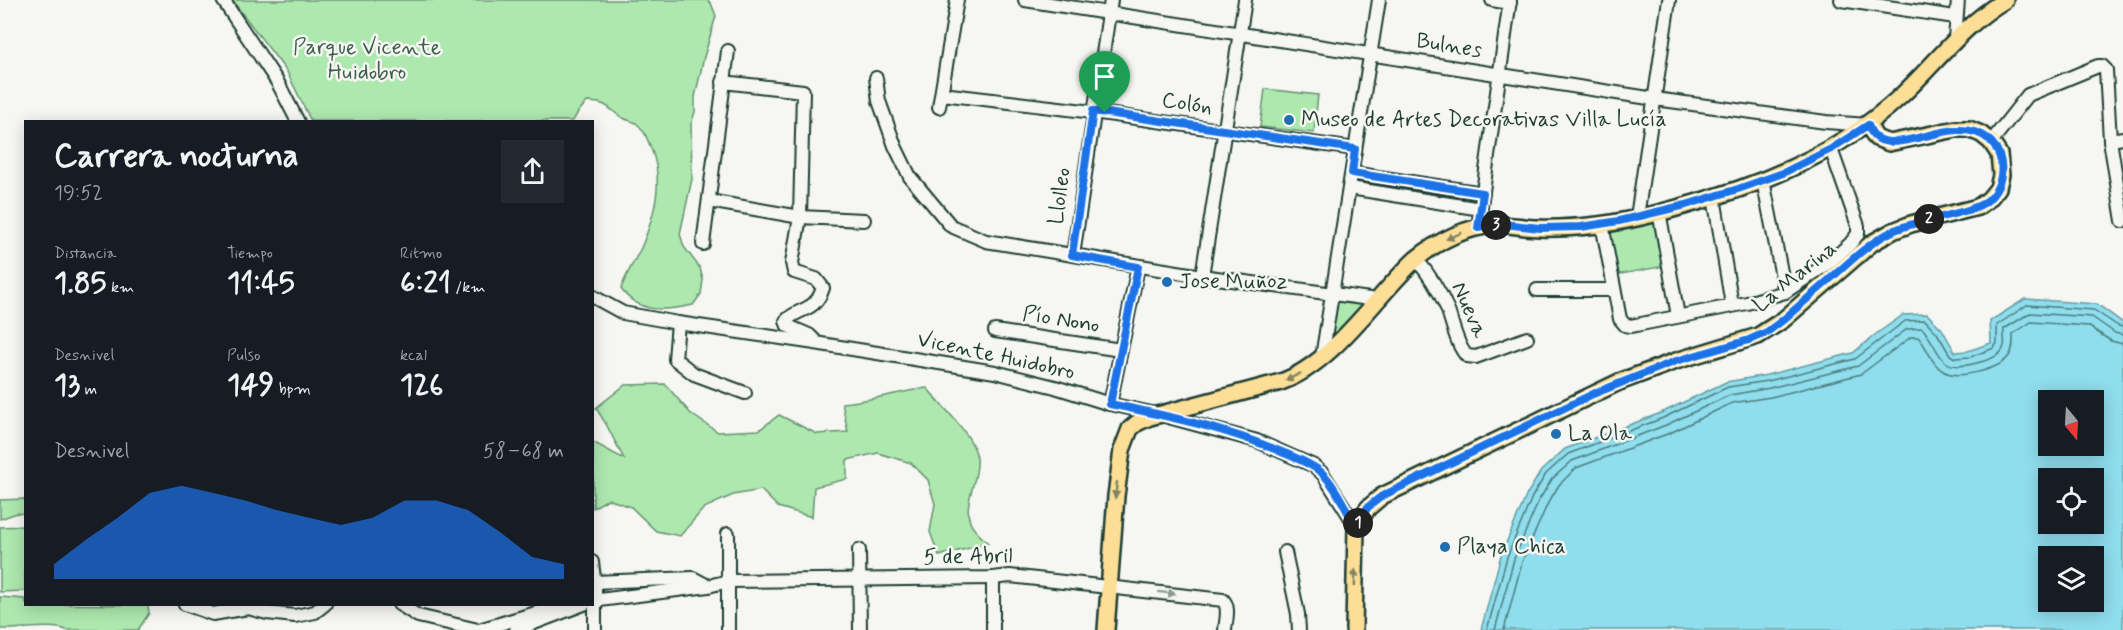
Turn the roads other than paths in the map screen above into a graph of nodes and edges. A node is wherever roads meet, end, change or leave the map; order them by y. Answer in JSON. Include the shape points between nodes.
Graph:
{"nodes":[{"id":1,"x":223,"y":0,"type":"edge"},
{"id":2,"x":957,"y":0,"type":"edge"},
{"id":3,"x":1025,"y":0,"type":"edge"},
{"id":4,"x":1110,"y":0,"type":"edge"},
{"id":5,"x":1245,"y":0,"type":"edge"},
{"id":6,"x":1379,"y":0,"type":"edge"},
{"id":7,"x":1492,"y":0,"type":"edge"},
{"id":8,"x":1669,"y":0,"type":"edge"},
{"id":9,"x":1841,"y":0,"type":"edge"},
{"id":10,"x":1958,"y":0,"type":"edge"},
{"id":11,"x":2006,"y":0,"type":"edge"},
{"id":12,"x":1510,"y":2,"type":"edge"},
{"id":13,"x":1108,"y":13,"type":"junction"},
{"id":14,"x":1955,"y":17,"type":"junction"},
{"id":15,"x":1239,"y":34,"type":"junction"},
{"id":16,"x":1955,"y":39,"type":"junction"},
{"id":17,"x":728,"y":51,"type":"dead end"},
{"id":18,"x":1370,"y":54,"type":"junction"},
{"id":19,"x":1499,"y":75,"type":"junction"},
{"id":20,"x":876,"y":78,"type":"dead end"},
{"id":21,"x":723,"y":82,"type":"junction"},
{"id":22,"x":942,"y":94,"type":"junction"},
{"id":23,"x":1655,"y":99,"type":"junction"},
{"id":24,"x":939,"y":107,"type":"dead end"},
{"id":25,"x":1093,"y":111,"type":"junction"},
{"id":26,"x":297,"y":120,"type":"edge"},
{"id":27,"x":1868,"y":125,"type":"junction"},
{"id":28,"x":1224,"y":131,"type":"junction"},
{"id":29,"x":2123,"y":138,"type":"edge"},
{"id":30,"x":2110,"y":140,"type":"junction"},
{"id":31,"x":1991,"y":142,"type":"junction"},
{"id":32,"x":1355,"y":149,"type":"junction"},
{"id":33,"x":1831,"y":149,"type":"junction"},
{"id":34,"x":1352,"y":173,"type":"junction"},
{"id":35,"x":1763,"y":180,"type":"junction"},
{"id":36,"x":1350,"y":188,"type":"junction"},
{"id":37,"x":1483,"y":193,"type":"junction"},
{"id":38,"x":1714,"y":197,"type":"junction"},
{"id":39,"x":709,"y":201,"type":"junction"},
{"id":40,"x":1481,"y":209,"type":"junction"},
{"id":41,"x":1659,"y":211,"type":"junction"},
{"id":42,"x":800,"y":217,"type":"junction"},
{"id":43,"x":1637,"y":217,"type":"junction"},
{"id":44,"x":864,"y":220,"type":"dead end"},
{"id":45,"x":2123,"y":221,"type":"edge"},
{"id":46,"x":1602,"y":224,"type":"junction"},
{"id":47,"x":1478,"y":228,"type":"junction"},
{"id":48,"x":703,"y":244,"type":"dead end"},
{"id":49,"x":1072,"y":255,"type":"junction"},
{"id":50,"x":1416,"y":259,"type":"junction"},
{"id":51,"x":1138,"y":267,"type":"junction"},
{"id":52,"x":1202,"y":276,"type":"junction"},
{"id":53,"x":1537,"y":290,"type":"dead end"},
{"id":54,"x":1614,"y":290,"type":"junction"},
{"id":55,"x":1785,"y":292,"type":"junction"},
{"id":56,"x":1333,"y":295,"type":"junction"},
{"id":57,"x":594,"y":297,"type":"edge"},
{"id":58,"x":1377,"y":300,"type":"junction"},
{"id":59,"x":1732,"y":305,"type":"junction"},
{"id":60,"x":1678,"y":316,"type":"junction"},
{"id":61,"x":678,"y":323,"type":"junction"},
{"id":62,"x":995,"y":331,"type":"dead end"},
{"id":63,"x":1527,"y":338,"type":"dead end"},
{"id":64,"x":815,"y":343,"type":"junction"},
{"id":65,"x":1121,"y":350,"type":"junction"},
{"id":66,"x":1322,"y":357,"type":"junction"},
{"id":67,"x":745,"y":393,"type":"dead end"},
{"id":68,"x":1110,"y":404,"type":"junction"},
{"id":69,"x":1161,"y":415,"type":"junction"},
{"id":70,"x":1356,"y":526,"type":"junction"},
{"id":71,"x":728,"y":534,"type":"dead end"},
{"id":72,"x":859,"y":550,"type":"dead end"},
{"id":73,"x":1285,"y":552,"type":"dead end"},
{"id":74,"x":993,"y":578,"type":"junction"},
{"id":75,"x":859,"y":580,"type":"junction"},
{"id":76,"x":729,"y":581,"type":"junction"},
{"id":77,"x":594,"y":582,"type":"edge"},
{"id":78,"x":708,"y":586,"type":"junction"},
{"id":79,"x":1109,"y":586,"type":"junction"},
{"id":80,"x":594,"y":602,"type":"edge"},
{"id":81,"x":191,"y":606,"type":"edge"},
{"id":82,"x":322,"y":606,"type":"edge"},
{"id":83,"x":402,"y":606,"type":"edge"},
{"id":84,"x":559,"y":606,"type":"edge"},
{"id":85,"x":580,"y":606,"type":"edge"},
{"id":86,"x":592,"y":606,"type":"edge"},
{"id":87,"x":478,"y":630,"type":"edge"},
{"id":88,"x":516,"y":630,"type":"edge"},
{"id":89,"x":595,"y":630,"type":"edge"},
{"id":90,"x":728,"y":630,"type":"edge"},
{"id":91,"x":860,"y":630,"type":"edge"},
{"id":92,"x":993,"y":630,"type":"edge"},
{"id":93,"x":1106,"y":630,"type":"edge"},
{"id":94,"x":1225,"y":630,"type":"edge"},
{"id":95,"x":1299,"y":630,"type":"edge"},
{"id":96,"x":1354,"y":630,"type":"edge"}],
"edges":[{"from":1,"to":26,"type":"street","via":[[278,83]]},
{"from":2,"to":22,"type":"street"},
{"from":3,"to":13,"type":"street","name":"Bulnes"},
{"from":4,"to":13,"type":"street","name":"Llolleo"},
{"from":5,"to":15,"type":"street"},
{"from":6,"to":18,"type":"street"},
{"from":7,"to":12,"type":"street"},
{"from":8,"to":23,"type":"street"},
{"from":9,"to":14,"type":"street"},
{"from":10,"to":14,"type":"street"},
{"from":11,"to":16,"type":"main road","via":[[1980,16]]},
{"from":12,"to":19,"type":"street"},
{"from":13,"to":15,"type":"street","name":"Bulnes"},
{"from":13,"to":25,"type":"street","name":"Llolleo"},
{"from":14,"to":16,"type":"street"},
{"from":15,"to":18,"type":"street","name":"Bulnes"},
{"from":15,"to":28,"type":"street"},
{"from":16,"to":27,"type":"main road","via":[[1920,78]]},
{"from":17,"to":21,"type":"street"},
{"from":18,"to":19,"type":"street","name":"Bulnes"},
{"from":18,"to":32,"type":"street"},
{"from":19,"to":23,"type":"street","name":"Bulnes"},
{"from":19,"to":37,"type":"street"},
{"from":20,"to":49,"type":"street","via":[[879,101],[910,177],[951,226],[986,241]]},
{"from":21,"to":39,"type":"street"},
{"from":21,"to":42,"type":"street","via":[[803,91]]},
{"from":22,"to":24,"type":"street"},
{"from":22,"to":25,"type":"street","name":"Colón"},
{"from":23,"to":27,"type":"street","name":"Bulnes"},
{"from":23,"to":43,"type":"street"},
{"from":25,"to":28,"type":"street","name":"Colón"},
{"from":25,"to":49,"type":"street","name":"Llolleo"},
{"from":27,"to":31,"type":"main road","via":[[1876,138],[1890,143],[1962,129],[1975,131]]},
{"from":27,"to":33,"type":"main road"},
{"from":28,"to":32,"type":"street","name":"Colón"},
{"from":28,"to":52,"type":"street"},
{"from":29,"to":30,"type":"street"},
{"from":30,"to":31,"type":"street","via":[[2106,70],[2100,66],[2028,94]]},
{"from":30,"to":45,"type":"street"},
{"from":31,"to":70,"type":"main road","name":"La Marina","via":[[1999,154],[2001,175],[1998,188],[1978,207],[1893,231],[1872,243],[1767,332],[1645,372],[1593,394],[1382,496],[1368,507]]},
{"from":32,"to":34,"type":"street"},
{"from":33,"to":35,"type":"main road"},
{"from":33,"to":55,"type":"street","via":[[1858,234],[1830,262]]},
{"from":34,"to":36,"type":"street"},
{"from":34,"to":37,"type":"street"},
{"from":35,"to":38,"type":"main road"},
{"from":35,"to":55,"type":"street"},
{"from":36,"to":40,"type":"street"},
{"from":36,"to":56,"type":"street"},
{"from":37,"to":40,"type":"street"},
{"from":38,"to":41,"type":"main road"},
{"from":38,"to":59,"type":"street"},
{"from":39,"to":42,"type":"street"},
{"from":39,"to":48,"type":"street"},
{"from":40,"to":47,"type":"street"},
{"from":41,"to":43,"type":"main road"},
{"from":41,"to":60,"type":"street"},
{"from":42,"to":44,"type":"street"},
{"from":42,"to":64,"type":"street","via":[[794,272],[816,279],[823,288],[814,303],[786,321]]},
{"from":43,"to":46,"type":"main road"},
{"from":46,"to":47,"type":"main road","via":[[1560,228],[1503,224]]},
{"from":46,"to":54,"type":"street"},
{"from":47,"to":50,"type":"main road","one_way":true,"via":[[1442,241]]},
{"from":49,"to":51,"type":"street"},
{"from":50,"to":58,"type":"main road"},
{"from":50,"to":63,"type":"street","name":"Nueva","via":[[1440,294],[1460,349],[1467,356],[1476,357]]},
{"from":51,"to":52,"type":"street"},
{"from":51,"to":65,"type":"street"},
{"from":52,"to":56,"type":"street"},
{"from":53,"to":54,"type":"street"},
{"from":54,"to":60,"type":"street","via":[[1624,325]]},
{"from":55,"to":59,"type":"street"},
{"from":56,"to":58,"type":"street"},
{"from":56,"to":66,"type":"street"},
{"from":57,"to":61,"type":"street","name":"Vicente Huidobro","via":[[623,313]]},
{"from":58,"to":66,"type":"main road"},
{"from":59,"to":60,"type":"street"},
{"from":61,"to":64,"type":"street","name":"Vicente Huidobro"},
{"from":61,"to":67,"type":"street","via":[[675,359],[694,374]]},
{"from":62,"to":65,"type":"street","name":"Pío Nono"},
{"from":64,"to":68,"type":"street","name":"Vicente Huidobro","via":[[995,372]]},
{"from":65,"to":68,"type":"street"},
{"from":66,"to":69,"type":"main road","one_way":true,"via":[[1281,382]]},
{"from":68,"to":69,"type":"street","name":"Vicente Huidobro"},
{"from":69,"to":70,"type":"street","name":"Vicente Huidobro","via":[[1257,441],[1314,466],[1333,487]]},
{"from":69,"to":79,"type":"main road","one_way":true,"via":[[1143,419],[1127,433],[1116,496]]},
{"from":96,"to":70,"type":"main road","one_way":true},
{"from":71,"to":76,"type":"street"},
{"from":72,"to":75,"type":"street"},
{"from":73,"to":95,"type":"street"},
{"from":74,"to":75,"type":"street","name":"5 de Abril"},
{"from":74,"to":79,"type":"street","name":"5 de Abril","via":[[1010,576]]},
{"from":74,"to":92,"type":"street"},
{"from":75,"to":76,"type":"street","name":"5 de Abril"},
{"from":75,"to":91,"type":"street"},
{"from":76,"to":78,"type":"street","name":"5 de Abril"},
{"from":76,"to":90,"type":"street"},
{"from":77,"to":78,"type":"street","name":"5 de Abril","via":[[693,578]]},
{"from":78,"to":80,"type":"street","name":"5 de Abril"},
{"from":79,"to":93,"type":"main road"},
{"from":79,"to":94,"type":"street","name":"5 de Abril","one_way":true,"via":[[1223,600]]},
{"from":81,"to":82,"type":"street","via":[[213,614],[248,608],[295,616],[315,612]]},
{"from":83,"to":87,"type":"street","via":[[418,616]]},
{"from":84,"to":87,"type":"street"},
{"from":85,"to":88,"type":"street","name":"5 de Abril"},
{"from":86,"to":89,"type":"street"}]}
